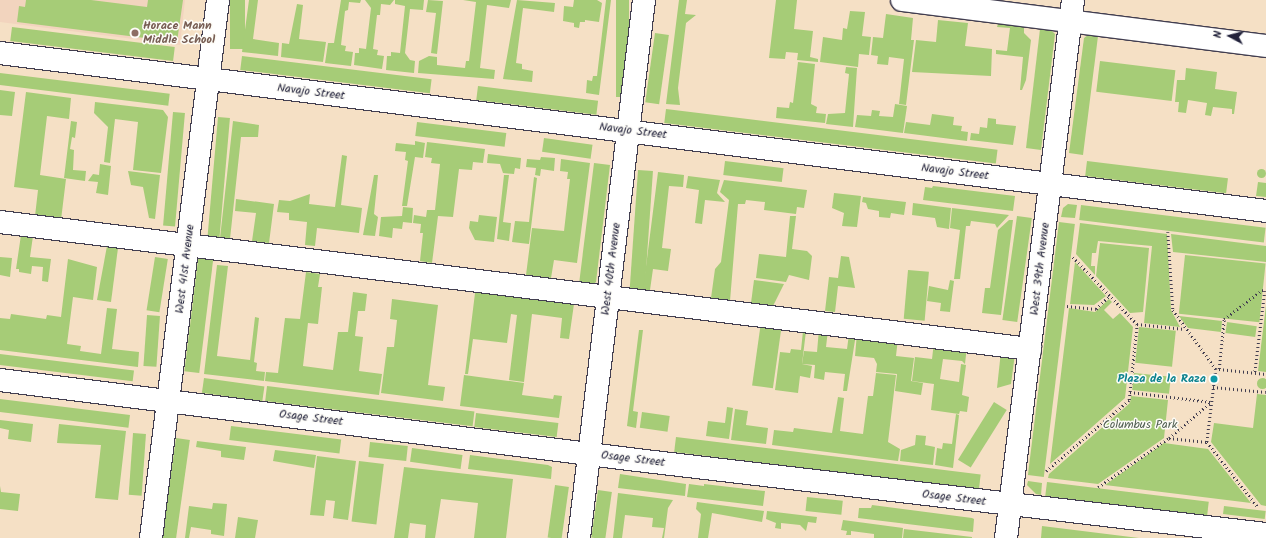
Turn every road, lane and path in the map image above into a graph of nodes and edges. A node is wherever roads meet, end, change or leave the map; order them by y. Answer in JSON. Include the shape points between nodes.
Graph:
{"nodes":[{"id":1,"x":218,"y":0,"type":"edge"},
{"id":2,"x":644,"y":0,"type":"edge"},
{"id":3,"x":902,"y":0,"type":"edge"},
{"id":4,"x":1073,"y":0,"type":"edge"},
{"id":5,"x":1070,"y":22,"type":"junction"},
{"id":6,"x":1266,"y":46,"type":"edge"},
{"id":7,"x":0,"y":53,"type":"edge"},
{"id":8,"x":208,"y":79,"type":"junction"},
{"id":9,"x":628,"y":131,"type":"junction"},
{"id":10,"x":1050,"y":184,"type":"junction"},
{"id":11,"x":1266,"y":211,"type":"edge"},
{"id":12,"x":0,"y":222,"type":"edge"},
{"id":13,"x":1168,"y":232,"type":"dead end"},
{"id":14,"x":188,"y":245,"type":"junction"},
{"id":15,"x":1073,"y":257,"type":"dead end"},
{"id":16,"x":1109,"y":296,"type":"junction"},
{"id":17,"x":608,"y":297,"type":"junction"},
{"id":18,"x":1067,"y":306,"type":"dead end"},
{"id":19,"x":1137,"y":324,"type":"junction"},
{"id":20,"x":1185,"y":329,"type":"junction"},
{"id":21,"x":1030,"y":349,"type":"junction"},
{"id":22,"x":1217,"y":369,"type":"junction"},
{"id":23,"x":1256,"y":373,"type":"junction"},
{"id":24,"x":1266,"y":374,"type":"edge"},
{"id":25,"x":0,"y":380,"type":"edge"},
{"id":26,"x":1213,"y":387,"type":"junction"},
{"id":27,"x":1130,"y":392,"type":"junction"},
{"id":28,"x":1266,"y":392,"type":"edge"},
{"id":29,"x":169,"y":400,"type":"junction"},
{"id":30,"x":1212,"y":402,"type":"junction"},
{"id":31,"x":1169,"y":438,"type":"junction"},
{"id":32,"x":1207,"y":442,"type":"junction"},
{"id":33,"x":589,"y":454,"type":"junction"},
{"id":34,"x":1046,"y":471,"type":"dead end"},
{"id":35,"x":1098,"y":487,"type":"dead end"},
{"id":36,"x":1010,"y":505,"type":"junction"},
{"id":37,"x":1258,"y":507,"type":"dead end"},
{"id":38,"x":1266,"y":534,"type":"edge"},
{"id":39,"x":151,"y":538,"type":"edge"},
{"id":40,"x":579,"y":538,"type":"edge"},
{"id":41,"x":1006,"y":538,"type":"edge"}],
"edges":[{"from":1,"to":8,"type":"street","name":"West 41st Avenue"},
{"from":2,"to":9,"type":"street","name":"West 40th Avenue"},
{"from":3,"to":5,"type":"street"},
{"from":4,"to":5,"type":"street","name":"West 39th Avenue"},
{"from":5,"to":6,"type":"street"},
{"from":5,"to":10,"type":"street","name":"West 39th Avenue"},
{"from":7,"to":8,"type":"street","name":"Navajo Street"},
{"from":8,"to":9,"type":"street","name":"Navajo Street"},
{"from":8,"to":14,"type":"street","name":"West 41st Avenue"},
{"from":9,"to":10,"type":"street","name":"Navajo Street"},
{"from":9,"to":17,"type":"street","name":"West 40th Avenue"},
{"from":10,"to":11,"type":"street","name":"Navajo Street"},
{"from":10,"to":21,"type":"street","name":"West 39th Avenue"},
{"from":12,"to":14,"type":"street"},
{"from":13,"to":20,"type":"path","via":[[1173,310]]},
{"from":14,"to":17,"type":"street"},
{"from":14,"to":29,"type":"street","name":"West 41st Avenue"},
{"from":15,"to":16,"type":"path"},
{"from":16,"to":18,"type":"path","via":[[1096,309]]},
{"from":16,"to":19,"type":"path"},
{"from":17,"to":21,"type":"street"},
{"from":17,"to":33,"type":"street","name":"West 40th Avenue"},
{"from":19,"to":20,"type":"path"},
{"from":19,"to":27,"type":"path"},
{"from":20,"to":22,"type":"path"},
{"from":21,"to":36,"type":"street","name":"West 39th Avenue"},
{"from":22,"to":23,"type":"path"},
{"from":22,"to":23,"type":"path","via":[[1224,319],[1262,290],[1265,291]]},
{"from":22,"to":26,"type":"path"},
{"from":23,"to":24,"type":"path"},
{"from":25,"to":29,"type":"street","name":"Osage Street"},
{"from":26,"to":28,"type":"path"},
{"from":26,"to":30,"type":"path"},
{"from":27,"to":30,"type":"path"},
{"from":27,"to":34,"type":"path","via":[[1129,400]]},
{"from":29,"to":33,"type":"street","name":"Osage Street"},
{"from":29,"to":39,"type":"street","name":"West 41st Avenue"},
{"from":30,"to":31,"type":"path"},
{"from":30,"to":32,"type":"path"},
{"from":31,"to":32,"type":"path"},
{"from":31,"to":35,"type":"path"},
{"from":32,"to":37,"type":"path"},
{"from":33,"to":36,"type":"street","name":"Osage Street"},
{"from":33,"to":40,"type":"street","name":"West 40th Avenue"},
{"from":36,"to":38,"type":"street","name":"Osage Street"},
{"from":36,"to":41,"type":"street","name":"West 39th Avenue"}]}
